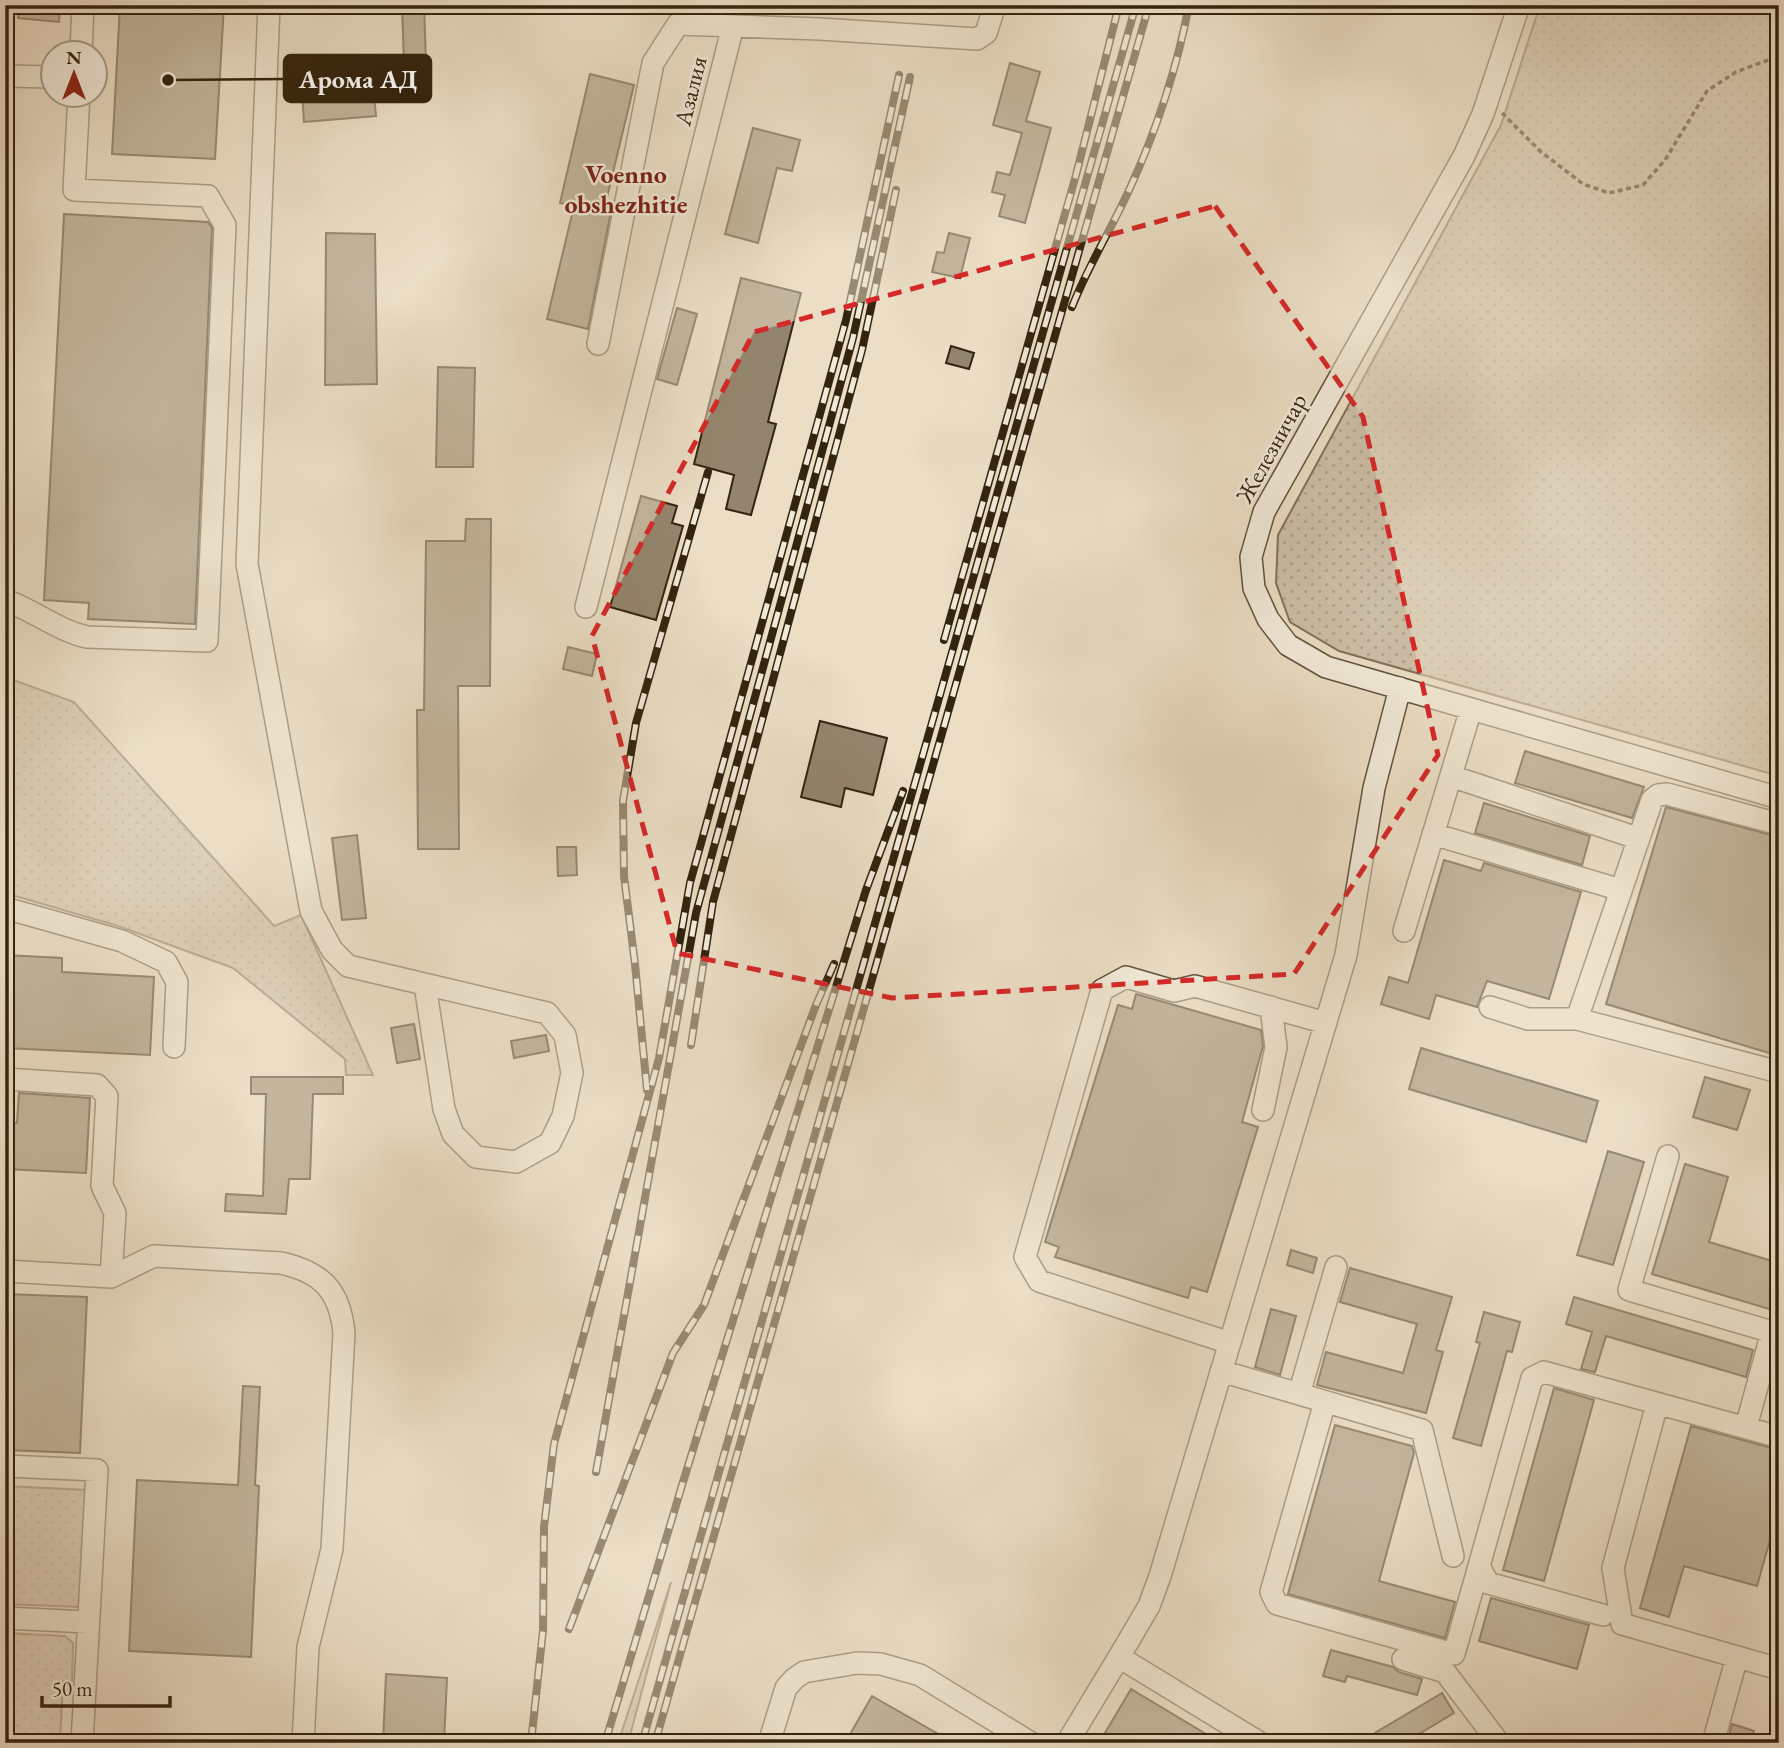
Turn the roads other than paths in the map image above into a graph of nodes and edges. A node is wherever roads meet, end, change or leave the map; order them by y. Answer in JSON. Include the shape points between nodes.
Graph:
{"nodes":[{"id":1,"x":83,"y":5,"type":"edge"},
{"id":2,"x":269,"y":5,"type":"edge"},
{"id":3,"x":995,"y":5,"type":"edge"},
{"id":4,"x":1519,"y":5,"type":"edge"},
{"id":5,"x":678,"y":15,"type":"edge"},
{"id":6,"x":733,"y":26,"type":"junction"},
{"id":7,"x":82,"y":38,"type":"edge"},
{"id":8,"x":5,"y":76,"type":"edge"},
{"id":9,"x":38,"y":77,"type":"edge"},
{"id":10,"x":78,"y":108,"type":"edge"},
{"id":11,"x":598,"y":344,"type":"dead end"},
{"id":12,"x":5,"y":600,"type":"edge"},
{"id":13,"x":586,"y":607,"type":"dead end"},
{"id":14,"x":1400,"y":688,"type":"junction"},
{"id":15,"x":1471,"y":709,"type":"junction"},
{"id":16,"x":1451,"y":776,"type":"junction"},
{"id":17,"x":1779,"y":798,"type":"edge"},
{"id":18,"x":1779,"y":824,"type":"edge"},
{"id":19,"x":1433,"y":834,"type":"junction"},
{"id":20,"x":1637,"y":838,"type":"junction"},
{"id":21,"x":1621,"y":890,"type":"junction"},
{"id":22,"x":5,"y":908,"type":"edge"},
{"id":23,"x":1404,"y":931,"type":"dead end"},
{"id":24,"x":425,"y":985,"type":"junction"},
{"id":25,"x":1271,"y":1007,"type":"junction"},
{"id":26,"x":1490,"y":1007,"type":"dead end"},
{"id":27,"x":1577,"y":1019,"type":"junction"},
{"id":28,"x":1326,"y":1023,"type":"junction"},
{"id":29,"x":174,"y":1047,"type":"dead end"},
{"id":30,"x":1779,"y":1072,"type":"edge"},
{"id":31,"x":5,"y":1079,"type":"edge"},
{"id":32,"x":1263,"y":1110,"type":"dead end"},
{"id":33,"x":1668,"y":1156,"type":"dead end"},
{"id":34,"x":1336,"y":1267,"type":"dead end"},
{"id":35,"x":5,"y":1271,"type":"edge"},
{"id":36,"x":111,"y":1278,"type":"junction"},
{"id":37,"x":1775,"y":1333,"type":"edge"},
{"id":38,"x":1230,"y":1343,"type":"junction"},
{"id":39,"x":1221,"y":1371,"type":"junction"},
{"id":40,"x":1299,"y":1394,"type":"junction"},
{"id":41,"x":1325,"y":1402,"type":"junction"},
{"id":42,"x":1657,"y":1404,"type":"junction"},
{"id":43,"x":1746,"y":1427,"type":"junction"},
{"id":44,"x":1779,"y":1437,"type":"edge"},
{"id":45,"x":5,"y":1466,"type":"edge"},
{"id":46,"x":1454,"y":1556,"type":"dead end"},
{"id":47,"x":1479,"y":1566,"type":"junction"},
{"id":48,"x":1603,"y":1615,"type":"dead end"},
{"id":49,"x":5,"y":1618,"type":"edge"},
{"id":50,"x":88,"y":1622,"type":"junction"},
{"id":51,"x":1119,"y":1657,"type":"junction"},
{"id":52,"x":1737,"y":1657,"type":"junction"},
{"id":53,"x":1403,"y":1659,"type":"dead end"},
{"id":54,"x":1779,"y":1669,"type":"edge"},
{"id":55,"x":82,"y":1743,"type":"edge"},
{"id":56,"x":303,"y":1743,"type":"edge"},
{"id":57,"x":769,"y":1743,"type":"edge"},
{"id":58,"x":1031,"y":1743,"type":"edge"},
{"id":59,"x":1067,"y":1743,"type":"edge"},
{"id":60,"x":1260,"y":1743,"type":"edge"},
{"id":61,"x":1499,"y":1743,"type":"edge"},
{"id":62,"x":1713,"y":1743,"type":"edge"}],
"edges":[{"from":1,"to":7,"type":"street"},
{"from":2,"to":24,"type":"street","via":[[247,564],[311,911],[332,950],[348,967]]},
{"from":3,"to":6,"type":"street","via":[[986,33],[977,39]]},
{"from":4,"to":14,"type":"street","name":"Железничар","via":[[1488,99],[1457,168],[1264,512],[1251,557],[1254,588],[1268,619],[1288,645],[1326,667]]},
{"from":5,"to":6,"type":"street"},
{"from":5,"to":11,"type":"street","via":[[653,63]]},
{"from":6,"to":13,"type":"street","name":"Азалия"},
{"from":8,"to":9,"type":"street"},
{"from":10,"to":12,"type":"street","via":[[74,190],[208,197],[225,225],[207,641],[86,637]]},
{"from":14,"to":15,"type":"street","name":"Железничар"},
{"from":14,"to":28,"type":"street","via":[[1374,788],[1346,955]]},
{"from":15,"to":16,"type":"street"},
{"from":15,"to":17,"type":"street","name":"Железничар"},
{"from":16,"to":19,"type":"street"},
{"from":16,"to":20,"type":"street"},
{"from":18,"to":20,"type":"street","via":[[1667,794],[1652,800]]},
{"from":19,"to":21,"type":"street"},
{"from":19,"to":23,"type":"street"},
{"from":20,"to":21,"type":"street"},
{"from":21,"to":27,"type":"street"},
{"from":22,"to":29,"type":"street","via":[[122,941],[166,962],[177,982]]},
{"from":24,"to":24,"type":"street","via":[[547,1013],[565,1035],[572,1073],[563,1116],[550,1143],[516,1162],[476,1157],[453,1135],[444,1109]]},
{"from":25,"to":28,"type":"street"},
{"from":25,"to":32,"type":"street","via":[[1276,1047]]},
{"from":25,"to":38,"type":"street","via":[[1195,986],[1174,991],[1126,977],[1102,990],[1025,1257],[1039,1281]]},
{"from":26,"to":27,"type":"street","via":[[1528,1019]]},
{"from":27,"to":30,"type":"street"},
{"from":28,"to":38,"type":"street"},
{"from":31,"to":36,"type":"street","via":[[97,1085],[107,1096],[102,1186],[115,1213]]},
{"from":33,"to":37,"type":"street","via":[[1629,1290]]},
{"from":34,"to":40,"type":"street"},
{"from":35,"to":36,"type":"street"},
{"from":36,"to":56,"type":"street","via":[[154,1256],[281,1263],[320,1278],[342,1313],[332,1549],[308,1647]]},
{"from":37,"to":43,"type":"street"},
{"from":38,"to":39,"type":"street"},
{"from":39,"to":40,"type":"street"},
{"from":39,"to":51,"type":"street","via":[[1160,1576],[1149,1606]]},
{"from":40,"to":41,"type":"street"},
{"from":41,"to":46,"type":"street","via":[[1422,1430]]},
{"from":41,"to":47,"type":"street","via":[[1271,1592],[1277,1604],[1454,1654]]},
{"from":42,"to":43,"type":"street"},
{"from":42,"to":47,"type":"street","via":[[1544,1372],[1532,1378]]},
{"from":42,"to":52,"type":"street","via":[[1613,1569],[1622,1624]]},
{"from":43,"to":44,"type":"street"},
{"from":45,"to":50,"type":"street","via":[[97,1470]]},
{"from":47,"to":48,"type":"street","via":[[1488,1583]]},
{"from":49,"to":50,"type":"street"},
{"from":50,"to":55,"type":"street"},
{"from":51,"to":59,"type":"street"},
{"from":51,"to":60,"type":"street"},
{"from":52,"to":54,"type":"street"},
{"from":52,"to":62,"type":"street"},
{"from":53,"to":61,"type":"street","via":[[1445,1672]]},
{"from":57,"to":58,"type":"street","via":[[786,1688],[794,1679],[804,1672],[857,1663],[881,1664],[920,1675]]}]}
